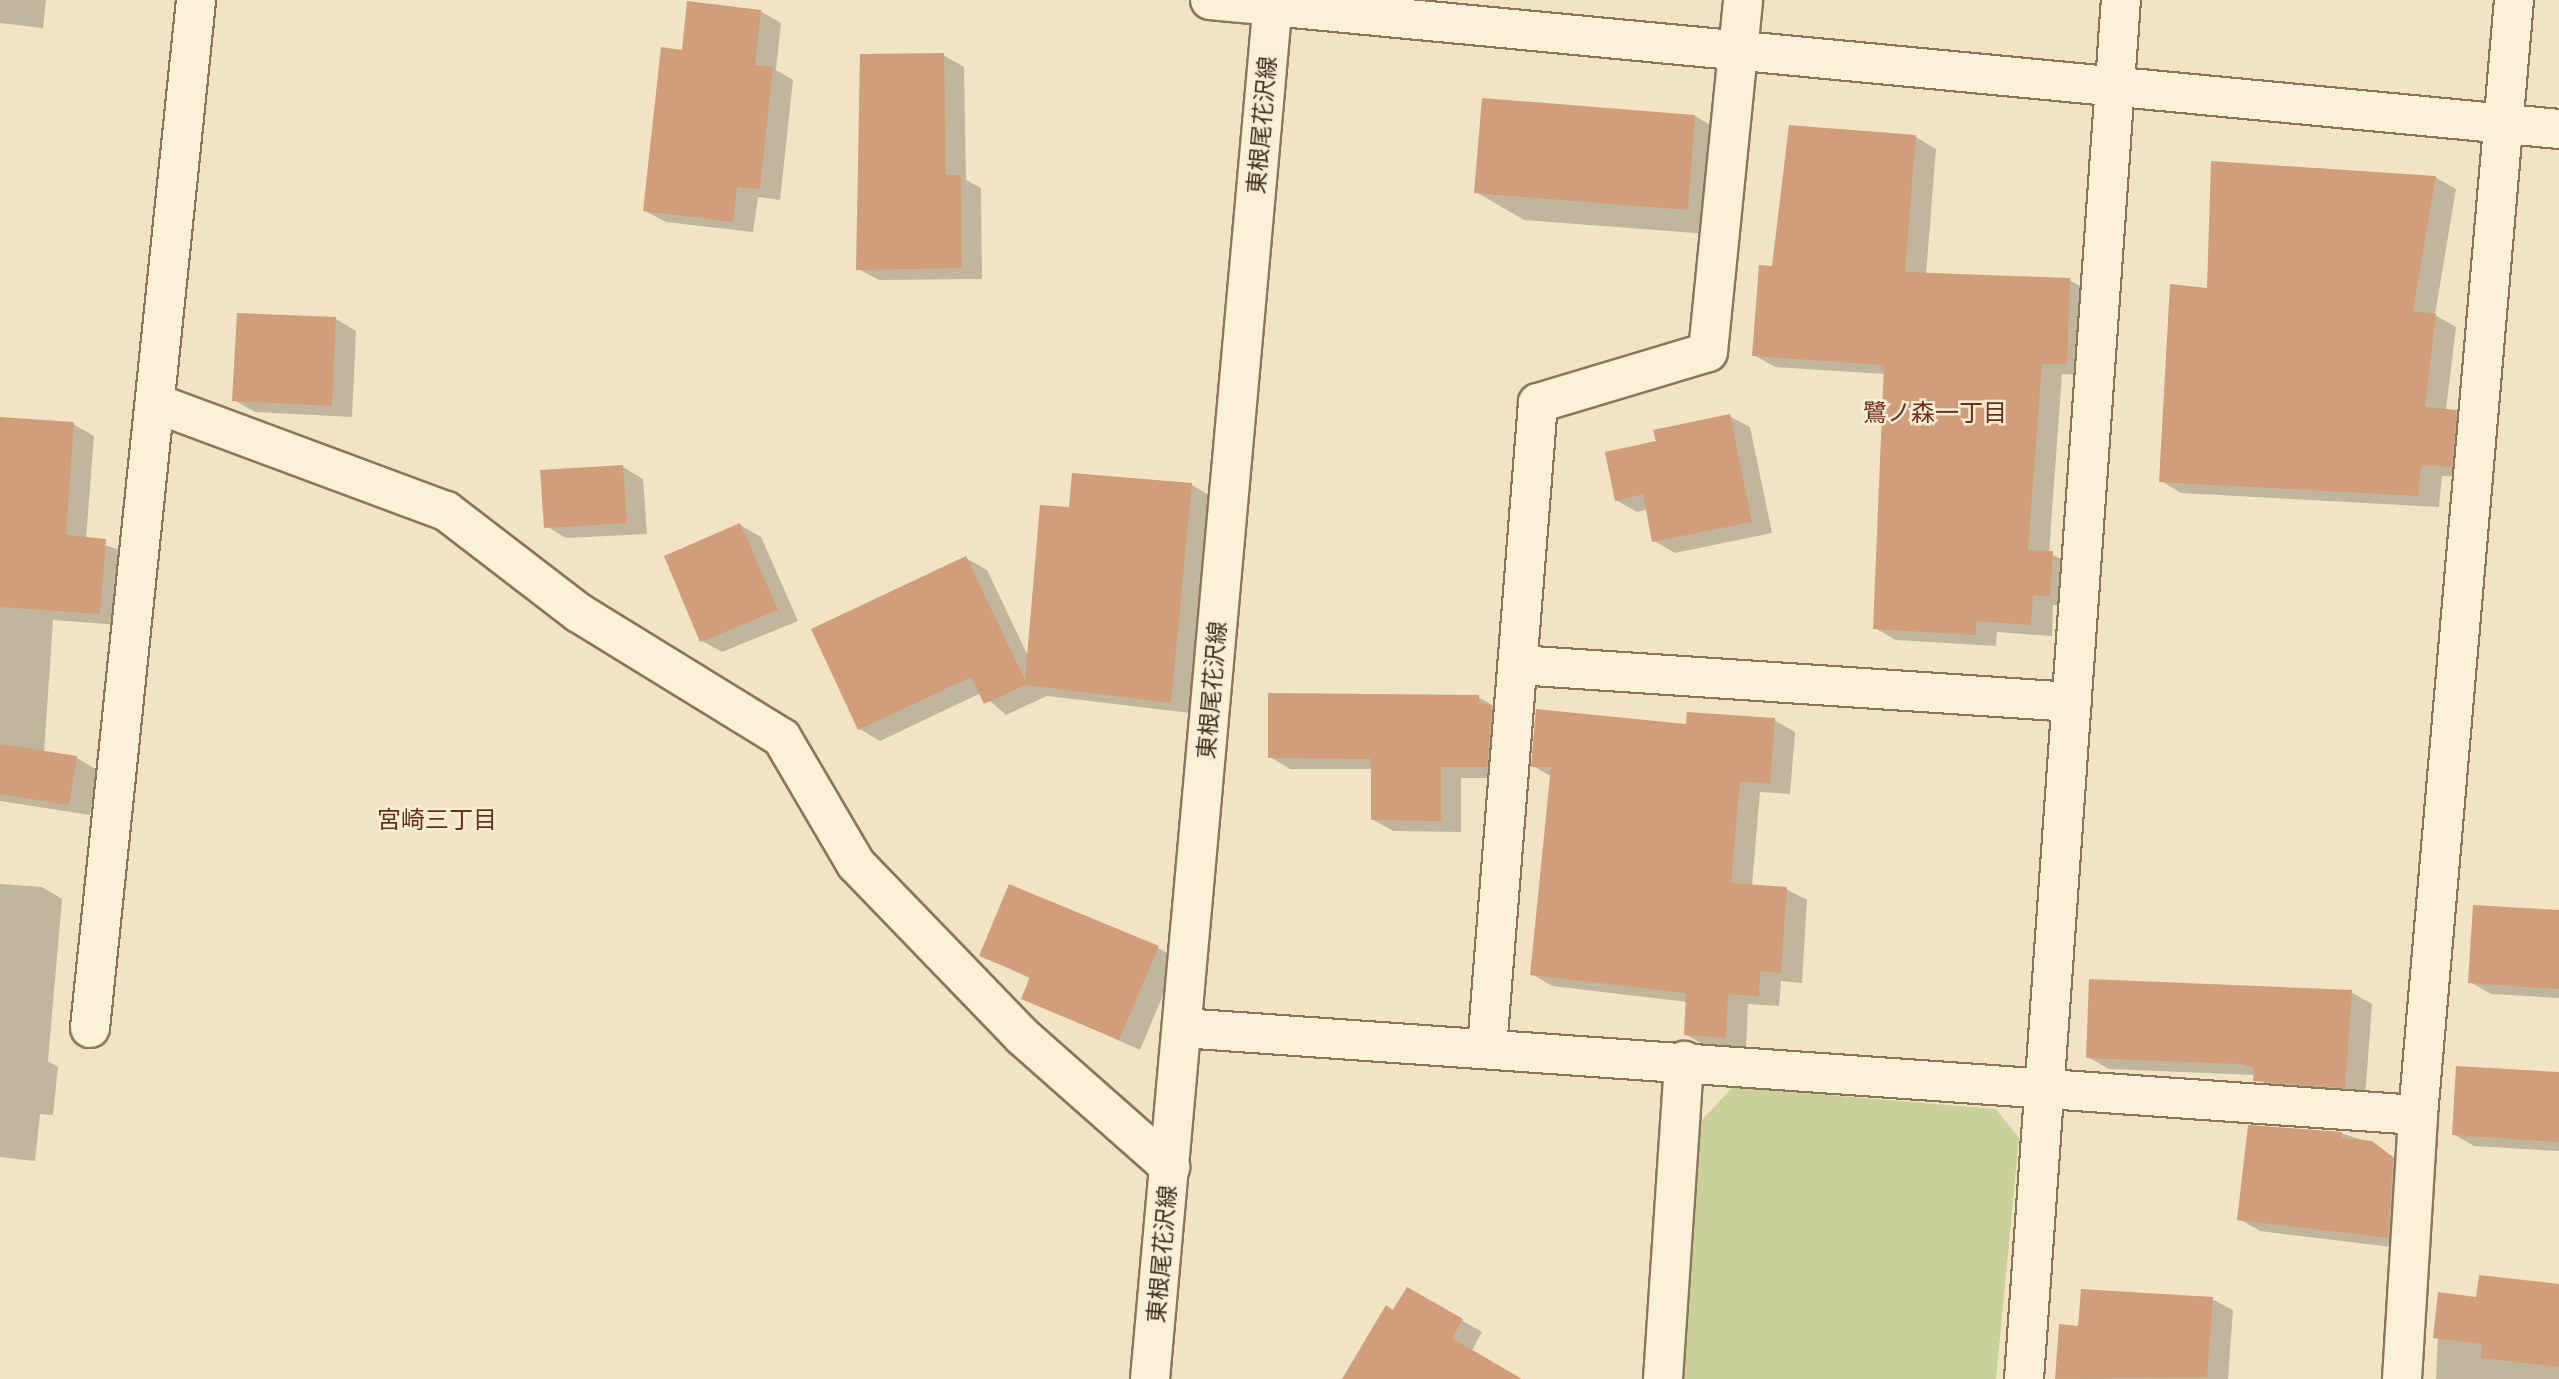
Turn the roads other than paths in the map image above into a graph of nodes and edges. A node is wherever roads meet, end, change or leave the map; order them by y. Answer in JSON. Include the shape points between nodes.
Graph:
{"nodes":[{"id":1,"x":196,"y":0,"type":"edge"},
{"id":2,"x":1210,"y":0,"type":"edge"},
{"id":3,"x":1743,"y":0,"type":"edge"},
{"id":4,"x":2121,"y":0,"type":"edge"},
{"id":5,"x":2514,"y":0,"type":"edge"},
{"id":6,"x":1272,"y":3,"type":"edge"},
{"id":7,"x":1738,"y":50,"type":"junction"},
{"id":8,"x":2113,"y":85,"type":"junction"},
{"id":9,"x":2505,"y":123,"type":"junction"},
{"id":10,"x":2559,"y":129,"type":"edge"},
{"id":11,"x":155,"y":403,"type":"junction"},
{"id":12,"x":1518,"y":665,"type":"junction"},
{"id":13,"x":2072,"y":702,"type":"junction"},
{"id":14,"x":90,"y":1028,"type":"dead end"},
{"id":15,"x":1182,"y":1028,"type":"junction"},
{"id":16,"x":1487,"y":1048,"type":"junction"},
{"id":17,"x":1684,"y":1061,"type":"junction"},
{"id":18,"x":2049,"y":1089,"type":"junction"},
{"id":19,"x":2418,"y":1115,"type":"junction"},
{"id":20,"x":1170,"y":1167,"type":"junction"},
{"id":21,"x":1150,"y":1379,"type":"edge"},
{"id":22,"x":1662,"y":1379,"type":"edge"},
{"id":23,"x":2024,"y":1379,"type":"edge"},
{"id":24,"x":2402,"y":1379,"type":"edge"}],
"edges":[{"from":1,"to":11,"type":"street"},
{"from":2,"to":6,"type":"street"},
{"from":3,"to":7,"type":"street"},
{"from":4,"to":8,"type":"street"},
{"from":5,"to":9,"type":"street"},
{"from":6,"to":7,"type":"street"},
{"from":6,"to":15,"type":"street","name":"東根尾花沢線"},
{"from":7,"to":8,"type":"street"},
{"from":7,"to":12,"type":"street","via":[[1707,352],[1538,403]]},
{"from":8,"to":9,"type":"street"},
{"from":8,"to":13,"type":"street"},
{"from":9,"to":10,"type":"street"},
{"from":9,"to":19,"type":"street"},
{"from":11,"to":14,"type":"street"},
{"from":11,"to":20,"type":"street","via":[[446,511],[579,613],[782,738],[856,864],[1022,1036]]},
{"from":12,"to":13,"type":"street"},
{"from":12,"to":16,"type":"street"},
{"from":13,"to":18,"type":"street"},
{"from":15,"to":16,"type":"street"},
{"from":15,"to":20,"type":"street","name":"東根尾花沢線"},
{"from":16,"to":17,"type":"street"},
{"from":17,"to":18,"type":"street"},
{"from":17,"to":22,"type":"street"},
{"from":18,"to":19,"type":"street"},
{"from":18,"to":23,"type":"street"},
{"from":19,"to":24,"type":"street"},
{"from":20,"to":21,"type":"street","name":"東根尾花沢線"}]}
